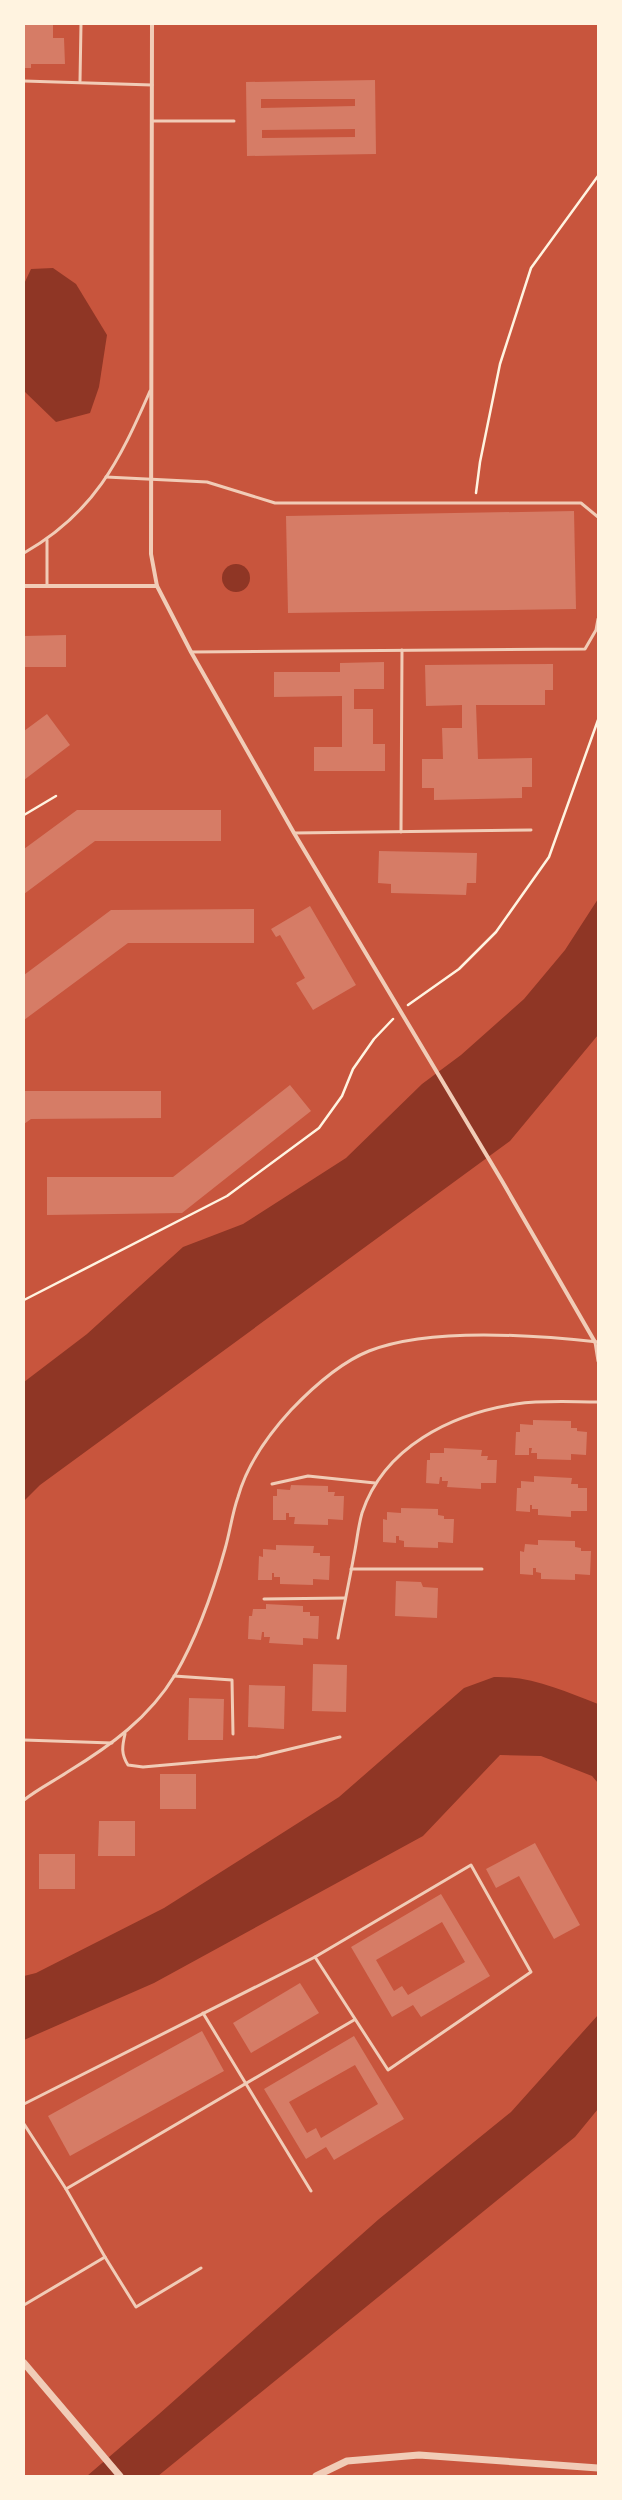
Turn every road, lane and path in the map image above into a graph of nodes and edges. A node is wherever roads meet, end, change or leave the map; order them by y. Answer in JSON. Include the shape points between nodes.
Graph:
{"nodes":[{"id":1,"x":81,"y":24,"type":"edge"},
{"id":2,"x":152,"y":24,"type":"edge"},
{"id":3,"x":24,"y":81,"type":"edge"},
{"id":4,"x":80,"y":82,"type":"junction"},
{"id":5,"x":152,"y":85,"type":"junction"},
{"id":6,"x":152,"y":121,"type":"junction"},
{"id":7,"x":234,"y":121,"type":"dead end"},
{"id":8,"x":598,"y":176,"type":"edge"},
{"id":9,"x":152,"y":387,"type":"junction"},
{"id":10,"x":106,"y":477,"type":"junction"},
{"id":11,"x":151,"y":477,"type":"junction"},
{"id":12,"x":475,"y":503,"type":"junction"},
{"id":13,"x":598,"y":517,"type":"edge"},
{"id":14,"x":47,"y":540,"type":"junction"},
{"id":15,"x":24,"y":553,"type":"edge"},
{"id":16,"x":24,"y":586,"type":"edge"},
{"id":17,"x":47,"y":586,"type":"junction"},
{"id":18,"x":157,"y":586,"type":"junction"},
{"id":19,"x":598,"y":619,"type":"edge"},
{"id":20,"x":402,"y":650,"type":"junction"},
{"id":21,"x":191,"y":652,"type":"junction"},
{"id":22,"x":598,"y":720,"type":"edge"},
{"id":23,"x":56,"y":796,"type":"dead end"},
{"id":24,"x":24,"y":815,"type":"edge"},
{"id":25,"x":531,"y":830,"type":"dead end"},
{"id":26,"x":401,"y":832,"type":"junction"},
{"id":27,"x":294,"y":833,"type":"junction"},
{"id":28,"x":421,"y":996,"type":"dead end"},
{"id":29,"x":399,"y":1011,"type":"junction"},
{"id":30,"x":24,"y":1300,"type":"edge"},
{"id":31,"x":596,"y":1342,"type":"edge"},
{"id":32,"x":598,"y":1361,"type":"edge"},
{"id":33,"x":598,"y":1402,"type":"edge"},
{"id":34,"x":375,"y":1483,"type":"junction"},
{"id":35,"x":272,"y":1484,"type":"dead end"},
{"id":36,"x":351,"y":1569,"type":"junction"},
{"id":37,"x":482,"y":1569,"type":"dead end"},
{"id":38,"x":264,"y":1598,"type":"dead end"},
{"id":39,"x":345,"y":1598,"type":"junction"},
{"id":40,"x":338,"y":1638,"type":"dead end"},
{"id":41,"x":174,"y":1676,"type":"junction"},
{"id":42,"x":125,"y":1734,"type":"junction"},
{"id":43,"x":233,"y":1734,"type":"dead end"},
{"id":44,"x":340,"y":1737,"type":"dead end"},
{"id":45,"x":24,"y":1740,"type":"edge"},
{"id":46,"x":112,"y":1743,"type":"junction"},
{"id":47,"x":24,"y":1800,"type":"edge"},
{"id":48,"x":315,"y":1957,"type":"junction"},
{"id":49,"x":203,"y":2014,"type":"junction"},
{"id":50,"x":354,"y":2020,"type":"junction"},
{"id":51,"x":246,"y":2084,"type":"junction"},
{"id":52,"x":24,"y":2104,"type":"edge"},
{"id":53,"x":24,"y":2124,"type":"edge"},
{"id":54,"x":66,"y":2189,"type":"junction"},
{"id":55,"x":311,"y":2190,"type":"dead end"},
{"id":56,"x":105,"y":2257,"type":"junction"},
{"id":57,"x":201,"y":2268,"type":"dead end"},
{"id":58,"x":24,"y":2305,"type":"edge"},
{"id":59,"x":24,"y":2363,"type":"edge"},
{"id":60,"x":598,"y":2468,"type":"edge"},
{"id":61,"x":120,"y":2476,"type":"edge"},
{"id":62,"x":316,"y":2476,"type":"edge"}],
"edges":[{"from":1,"to":4,"type":"lane"},
{"from":2,"to":5,"type":"street"},
{"from":3,"to":4,"type":"lane"},
{"from":4,"to":5,"type":"lane"},
{"from":5,"to":6,"type":"street"},
{"from":6,"to":7,"type":"lane"},
{"from":6,"to":9,"type":"street"},
{"from":8,"to":12,"type":"path","via":[[531,268],[500,364],[480,462]]},
{"from":9,"to":10,"type":"lane","via":[[120,458]]},
{"from":9,"to":11,"type":"street"},
{"from":10,"to":11,"type":"lane"},
{"from":10,"to":14,"type":"lane","via":[[89,502],[68,524]]},
{"from":11,"to":12,"type":"lane","via":[[208,482],[275,504]]},
{"from":11,"to":18,"type":"street","via":[[151,554]]},
{"from":12,"to":13,"type":"lane","via":[[581,503]]},
{"from":14,"to":15,"type":"lane"},
{"from":14,"to":17,"type":"lane"},
{"from":16,"to":17,"type":"street"},
{"from":17,"to":18,"type":"street"},
{"from":18,"to":21,"type":"street"},
{"from":19,"to":20,"type":"lane","via":[[596,630],[585,649]]},
{"from":20,"to":21,"type":"lane"},
{"from":20,"to":26,"type":"lane"},
{"from":21,"to":27,"type":"street"},
{"from":22,"to":28,"type":"path","via":[[549,857],[496,932],[458,969]]},
{"from":23,"to":24,"type":"path"},
{"from":25,"to":26,"type":"lane"},
{"from":26,"to":27,"type":"lane"},
{"from":27,"to":29,"type":"street"},
{"from":29,"to":30,"type":"path","via":[[353,1069],[342,1096],[319,1128],[227,1196]]},
{"from":29,"to":31,"type":"street"},
{"from":31,"to":32,"type":"lane"},
{"from":31,"to":41,"type":"lane","via":[[504,1336],[438,1336],[414,1339],[370,1350],[352,1359],[314,1386],[282,1420],[258,1453],[248,1472],[238,1496],[225,1550],[197,1631]]},
{"from":33,"to":34,"type":"lane","via":[[517,1404],[464,1417],[417,1440]]},
{"from":34,"to":35,"type":"lane","via":[[308,1476]]},
{"from":34,"to":36,"type":"lane","via":[[362,1514]]},
{"from":36,"to":37,"type":"lane"},
{"from":36,"to":39,"type":"lane"},
{"from":38,"to":39,"type":"lane"},
{"from":39,"to":40,"type":"lane"},
{"from":41,"to":42,"type":"lane","via":[[144,1715]]},
{"from":41,"to":43,"type":"lane","via":[[232,1680]]},
{"from":42,"to":44,"type":"lane","via":[[122,1749],[124,1759],[128,1765],[143,1767],[257,1757]]},
{"from":42,"to":46,"type":"lane"},
{"from":45,"to":46,"type":"lane"},
{"from":46,"to":47,"type":"lane"},
{"from":48,"to":49,"type":"lane"},
{"from":48,"to":50,"type":"lane"},
{"from":48,"to":50,"type":"lane","via":[[471,1864],[531,1972],[388,2070]]},
{"from":49,"to":51,"type":"lane"},
{"from":49,"to":52,"type":"lane"},
{"from":50,"to":51,"type":"lane"},
{"from":51,"to":54,"type":"lane"},
{"from":51,"to":55,"type":"lane"},
{"from":53,"to":54,"type":"lane"},
{"from":54,"to":56,"type":"lane"},
{"from":56,"to":57,"type":"lane","via":[[136,2307]]},
{"from":56,"to":58,"type":"lane"},
{"from":59,"to":61,"type":"street","via":[[74,2425]]},
{"from":60,"to":62,"type":"street","via":[[419,2455],[347,2461]]}]}
